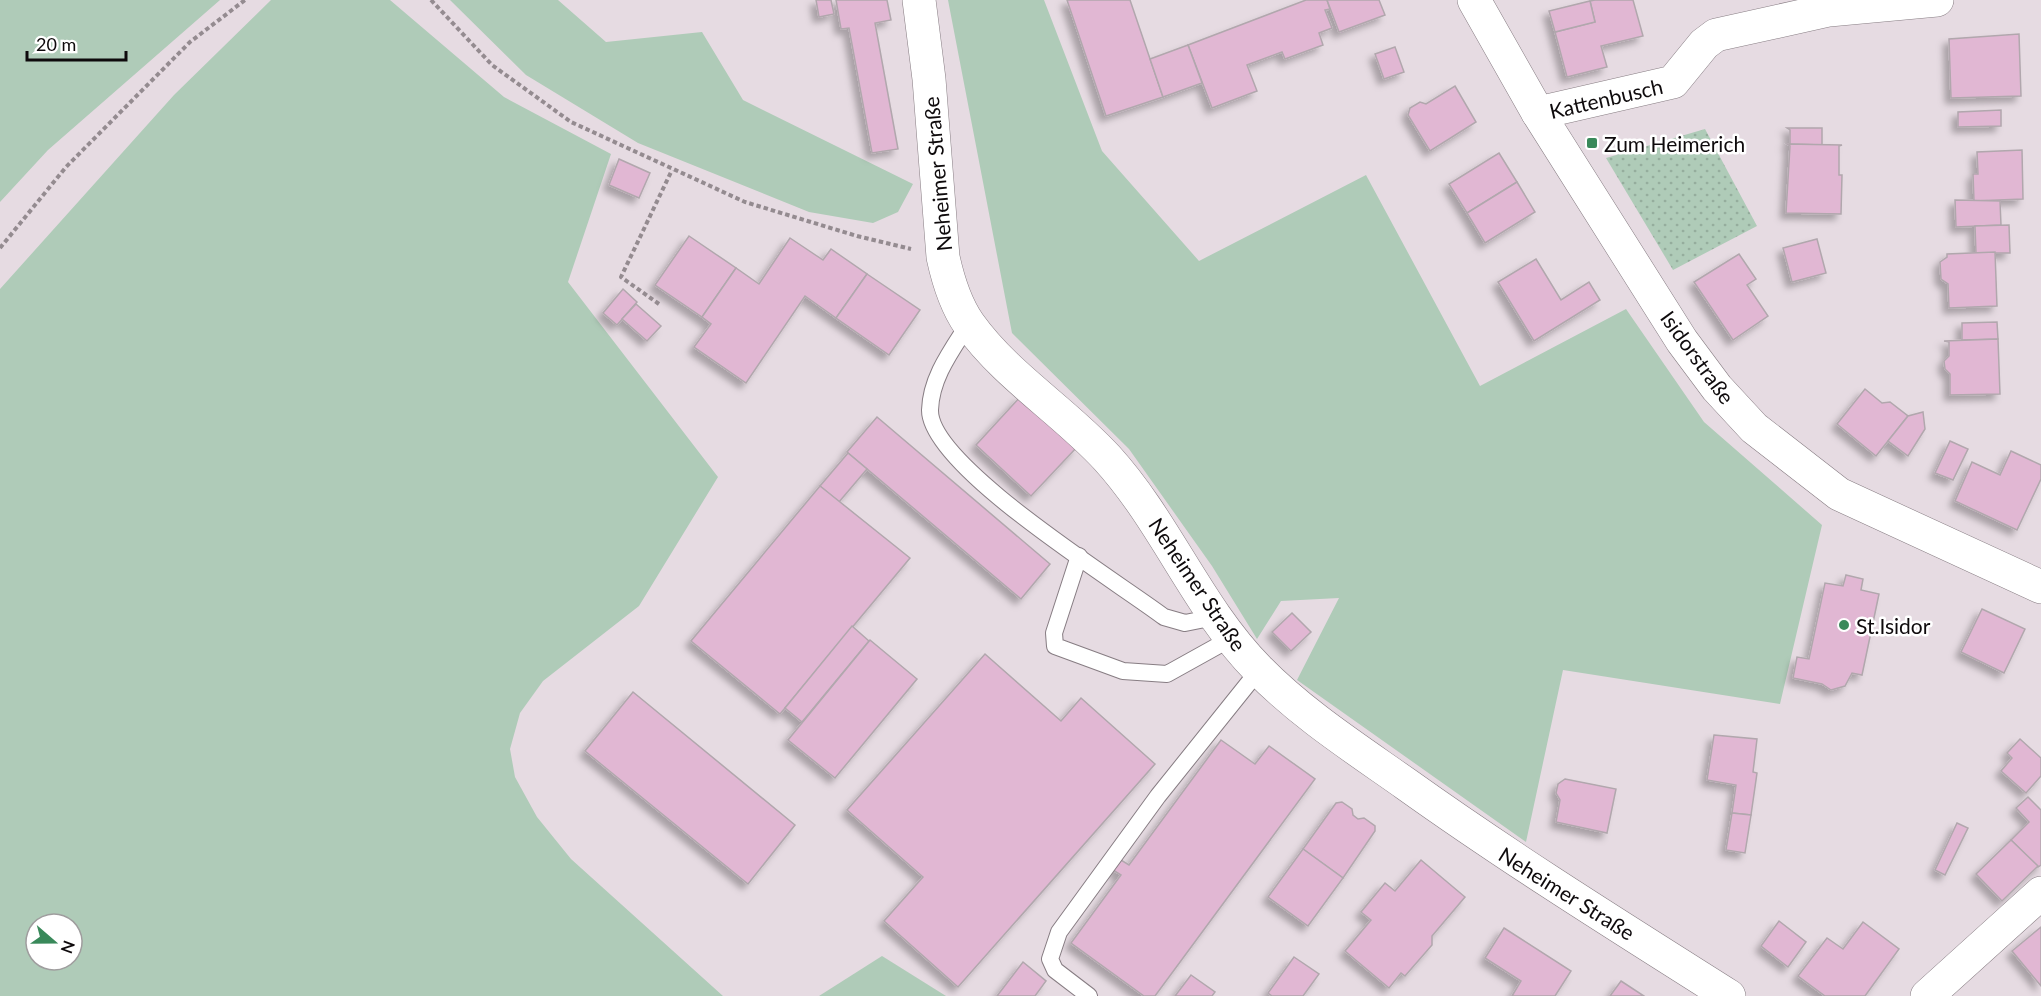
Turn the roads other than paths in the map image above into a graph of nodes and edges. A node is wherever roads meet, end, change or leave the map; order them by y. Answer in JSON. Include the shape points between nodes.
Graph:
{"nodes":[{"id":1,"x":919,"y":0,"type":"edge"},
{"id":2,"x":1474,"y":0,"type":"edge"},
{"id":3,"x":1937,"y":0,"type":"edge"},
{"id":4,"x":1828,"y":5,"type":"edge"},
{"id":5,"x":1538,"y":113,"type":"junction"},
{"id":6,"x":969,"y":323,"type":"junction"},
{"id":7,"x":1079,"y":556,"type":"junction"},
{"id":8,"x":2041,"y":588,"type":"edge"},
{"id":9,"x":1223,"y":628,"type":"junction"},
{"id":10,"x":1259,"y":670,"type":"junction"},
{"id":11,"x":2041,"y":893,"type":"edge"},
{"id":12,"x":1089,"y":996,"type":"edge"},
{"id":13,"x":1729,"y":996,"type":"edge"},
{"id":14,"x":1927,"y":996,"type":"edge"}],
"edges":[{"from":1,"to":6,"type":"street","name":"Neheimer Straße","via":[[944,257],[949,282]]},
{"from":2,"to":5,"type":"street","name":"Isidorstraße"},
{"from":3,"to":4,"type":"street","name":"Kattenbusch"},
{"from":4,"to":5,"type":"street","name":"Kattenbusch","via":[[1716,35],[1673,82]]},
{"from":5,"to":8,"type":"street","name":"Isidorstraße","via":[[1682,341],[1717,388],[1754,428],[1839,494]]},
{"from":6,"to":7,"type":"lane","via":[[940,368],[930,410],[934,429],[963,466]]},
{"from":6,"to":9,"type":"street","name":"Neheimer Straße","via":[[1011,369],[1107,458],[1158,524]]},
{"from":7,"to":9,"type":"lane","via":[[1164,617]]},
{"from":7,"to":9,"type":"lane","via":[[1054,633],[1055,646],[1123,671],[1167,674]]},
{"from":9,"to":10,"type":"street","name":"Neheimer Straße"},
{"from":10,"to":12,"type":"lane","via":[[1158,796],[1059,932],[1050,959],[1055,970]]},
{"from":10,"to":13,"type":"street","name":"Neheimer Straße","via":[[1318,722],[1488,842]]},
{"from":11,"to":14,"type":"street"}]}
